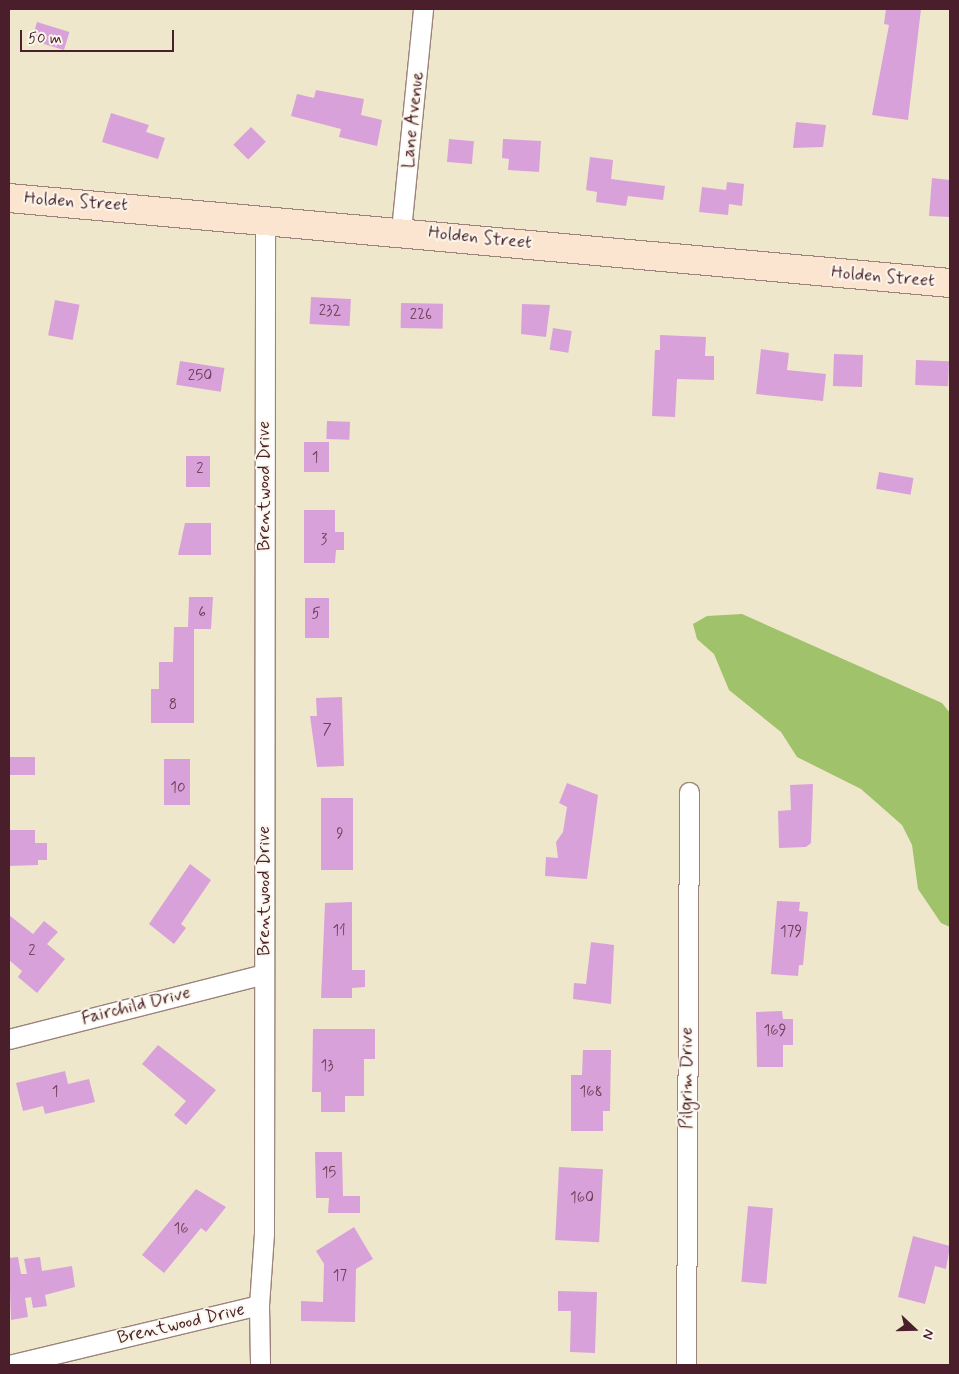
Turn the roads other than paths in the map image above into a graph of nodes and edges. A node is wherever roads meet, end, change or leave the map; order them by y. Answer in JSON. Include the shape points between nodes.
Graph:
{"nodes":[{"id":1,"x":423,"y":9,"type":"edge"},
{"id":2,"x":9,"y":198,"type":"edge"},
{"id":3,"x":264,"y":218,"type":"junction"},
{"id":4,"x":401,"y":230,"type":"junction"},
{"id":5,"x":950,"y":283,"type":"edge"},
{"id":6,"x":689,"y":792,"type":"dead end"},
{"id":7,"x":264,"y":974,"type":"junction"},
{"id":8,"x":9,"y":1039,"type":"edge"},
{"id":9,"x":260,"y":1305,"type":"junction"},
{"id":10,"x":9,"y":1365,"type":"edge"},
{"id":11,"x":260,"y":1365,"type":"edge"},
{"id":12,"x":686,"y":1365,"type":"edge"}],
"edges":[{"from":1,"to":4,"type":"street","name":"Lane Avenue"},
{"from":2,"to":3,"type":"main road","name":"Holden Street"},
{"from":3,"to":4,"type":"main road","name":"Holden Street"},
{"from":3,"to":7,"type":"street","name":"Brentwood Drive"},
{"from":4,"to":5,"type":"main road","name":"Holden Street"},
{"from":6,"to":12,"type":"street","name":"Pilgrim Drive"},
{"from":7,"to":8,"type":"street","name":"Fairchild Drive"},
{"from":7,"to":9,"type":"street","name":"Brentwood Drive"},
{"from":9,"to":10,"type":"street","name":"Brentwood Drive"},
{"from":9,"to":11,"type":"street"}]}
